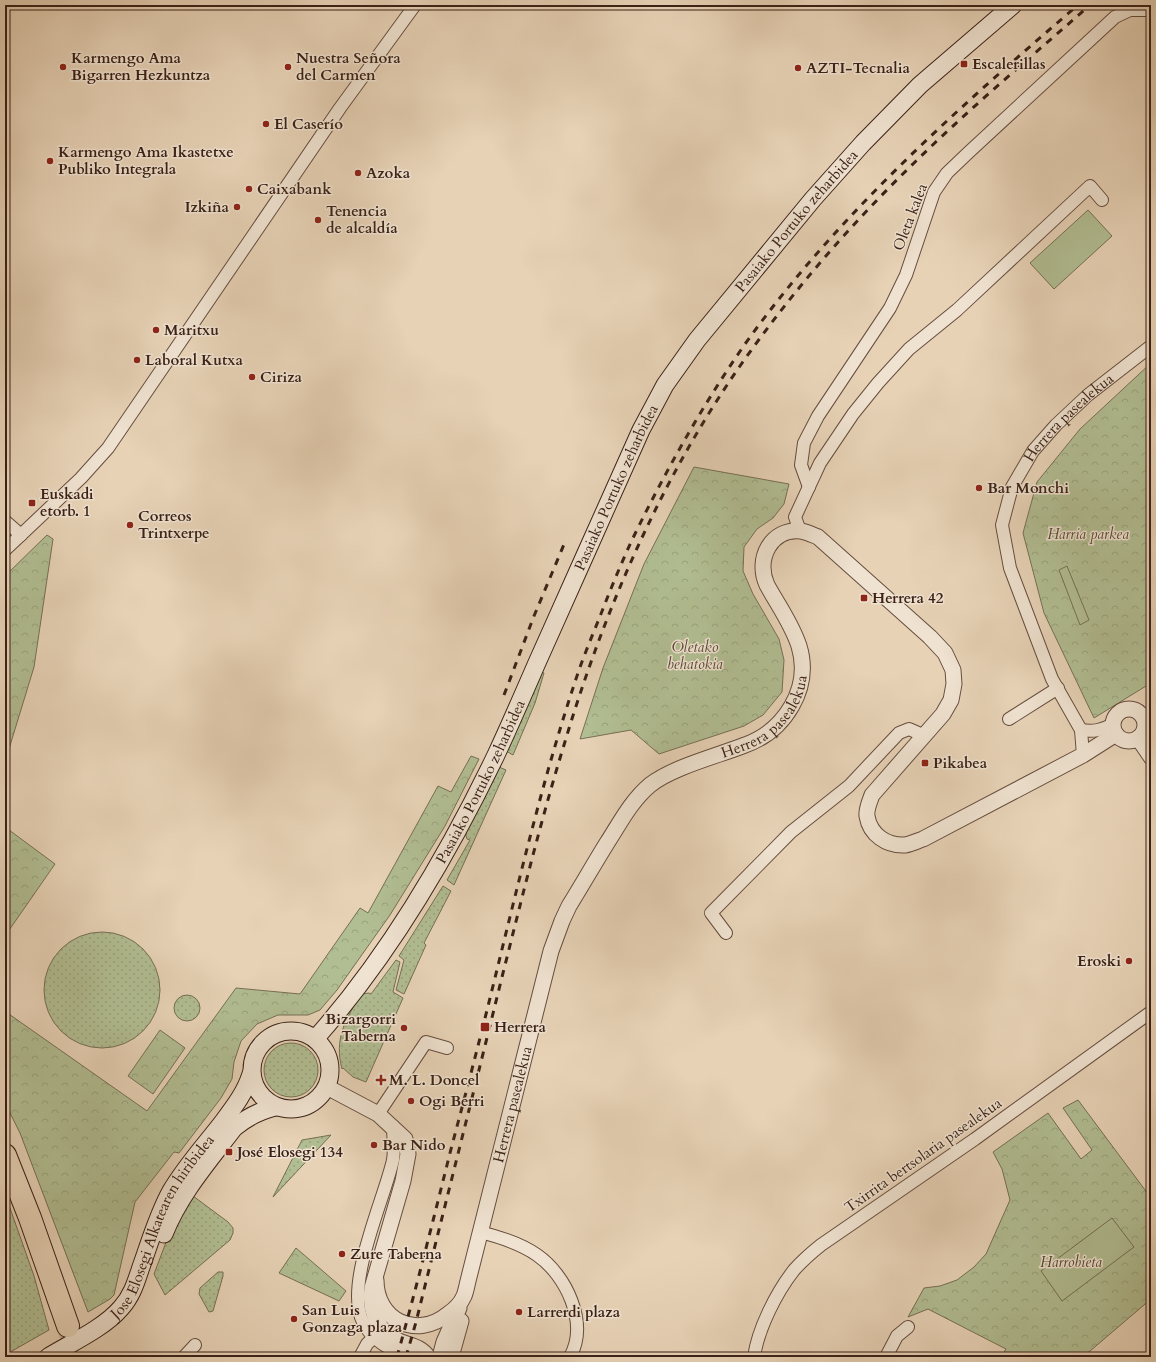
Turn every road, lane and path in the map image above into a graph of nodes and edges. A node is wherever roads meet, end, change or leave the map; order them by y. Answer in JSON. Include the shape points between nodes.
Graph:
{"nodes":[{"id":1,"x":415,"y":5,"type":"edge"},
{"id":2,"x":1013,"y":5,"type":"edge"},
{"id":3,"x":1151,"y":10,"type":"edge"},
{"id":4,"x":1102,"y":200,"type":"dead end"},
{"id":5,"x":1151,"y":346,"type":"edge"},
{"id":6,"x":809,"y":487,"type":"junction"},
{"id":7,"x":5,"y":521,"type":"edge"},
{"id":8,"x":800,"y":531,"type":"junction"},
{"id":9,"x":22,"y":535,"type":"junction"},
{"id":10,"x":5,"y":550,"type":"edge"},
{"id":11,"x":1058,"y":688,"type":"junction"},
{"id":12,"x":1147,"y":718,"type":"edge"},
{"id":13,"x":1009,"y":719,"type":"dead end"},
{"id":14,"x":1114,"y":729,"type":"junction"},
{"id":15,"x":1081,"y":730,"type":"junction"},
{"id":16,"x":925,"y":736,"type":"junction"},
{"id":17,"x":1138,"y":738,"type":"junction"},
{"id":18,"x":1083,"y":755,"type":"junction"},
{"id":19,"x":1151,"y":757,"type":"edge"},
{"id":20,"x":726,"y":933,"type":"dead end"},
{"id":21,"x":1151,"y":1012,"type":"edge"},
{"id":22,"x":315,"y":1039,"type":"junction"},
{"id":23,"x":447,"y":1048,"type":"dead end"},
{"id":24,"x":251,"y":1074,"type":"junction"},
{"id":25,"x":327,"y":1086,"type":"junction"},
{"id":26,"x":275,"y":1107,"type":"junction"},
{"id":27,"x":378,"y":1114,"type":"junction"},
{"id":28,"x":393,"y":1126,"type":"junction"},
{"id":29,"x":5,"y":1155,"type":"edge"},
{"id":30,"x":480,"y":1232,"type":"junction"},
{"id":31,"x":376,"y":1280,"type":"junction"},
{"id":32,"x":464,"y":1296,"type":"junction"},
{"id":33,"x":68,"y":1326,"type":"tunnel mouth"},
{"id":34,"x":421,"y":1326,"type":"junction"},
{"id":35,"x":460,"y":1326,"type":"junction"},
{"id":36,"x":908,"y":1327,"type":"dead end"},
{"id":37,"x":374,"y":1337,"type":"junction"},
{"id":38,"x":444,"y":1342,"type":"junction"},
{"id":39,"x":195,"y":1344,"type":"dead end"},
{"id":40,"x":412,"y":1352,"type":"edge"},
{"id":41,"x":48,"y":1357,"type":"edge"},
{"id":42,"x":69,"y":1357,"type":"edge"},
{"id":43,"x":184,"y":1357,"type":"edge"},
{"id":44,"x":360,"y":1357,"type":"edge"},
{"id":45,"x":428,"y":1357,"type":"edge"},
{"id":46,"x":440,"y":1357,"type":"edge"},
{"id":47,"x":446,"y":1357,"type":"edge"},
{"id":48,"x":452,"y":1357,"type":"edge"},
{"id":49,"x":570,"y":1357,"type":"edge"},
{"id":50,"x":754,"y":1357,"type":"edge"},
{"id":51,"x":886,"y":1357,"type":"edge"}],
"edges":[{"from":1,"to":9,"type":"street","via":[[340,108],[108,448]]},
{"from":2,"to":22,"type":"main road","name":"Pasaiako Portuko zeharbidea","via":[[920,85],[863,142],[756,266],[665,385],[638,436],[499,749],[454,837],[379,957]]},
{"from":3,"to":6,"type":"street","name":"Oleta kalea","via":[[1130,10],[1115,17],[969,152],[938,185],[906,275],[890,308],[818,416],[804,443],[802,465]]},
{"from":4,"to":6,"type":"street","via":[[1090,186],[957,310],[909,349],[853,414],[820,463]]},
{"from":5,"to":11,"type":"street","name":"Herrera pasealekua","via":[[1088,395],[1056,425],[1033,451],[1012,486],[1002,525],[1010,568],[1052,679]]},
{"from":6,"to":8,"type":"street","via":[[795,517]]},
{"from":7,"to":9,"type":"street"},
{"from":8,"to":16,"type":"street","via":[[818,537],[828,545],[945,653],[953,670],[951,700]]},
{"from":8,"to":30,"type":"street","name":"Herrera pasealekua","via":[[785,533],[769,545],[764,554],[762,569],[763,577],[800,648],[801,678],[794,702],[776,728],[765,736],[663,776],[650,785],[631,805],[569,906],[551,951]]},
{"from":9,"to":10,"type":"street"},
{"from":11,"to":13,"type":"street"},
{"from":11,"to":15,"type":"street","name":"Herrera pasealekua"},
{"from":12,"to":14,"type":"street","via":[[1132,710],[1122,711],[1114,719]]},
{"from":12,"to":17,"type":"street","via":[[1144,730]]},
{"from":14,"to":15,"type":"street","via":[[1092,732]]},
{"from":14,"to":17,"type":"street","via":[[1119,738],[1128,741]]},
{"from":14,"to":18,"type":"street"},
{"from":15,"to":18,"type":"street"},
{"from":16,"to":18,"type":"street","via":[[872,795],[868,806],[867,815],[872,829],[889,844],[906,845],[923,839]]},
{"from":16,"to":20,"type":"street","via":[[909,729],[899,733],[849,786],[786,838],[711,913]]},
{"from":17,"to":19,"type":"street"},
{"from":21,"to":50,"type":"street","name":"Txirrita bertsolaria pasealekua","via":[[808,1256],[794,1270],[773,1305],[762,1326]]},
{"from":22,"to":24,"type":"main road","via":[[305,1033],[294,1031],[272,1036],[263,1042],[256,1052]]},
{"from":22,"to":25,"type":"main road","via":[[328,1055],[330,1076]]},
{"from":23,"to":27,"type":"street","via":[[426,1042]]},
{"from":24,"to":26,"type":"main road","via":[[258,1094]]},
{"from":24,"to":41,"type":"main road","name":"Jose Elosegi Alkatearen hiribidea","via":[[238,1103],[171,1191],[129,1298],[112,1317]]},
{"from":25,"to":26,"type":"main road","via":[[322,1095],[305,1107],[285,1110]]},
{"from":25,"to":27,"type":"street"},
{"from":26,"to":42,"type":"main road","name":"Jose Elosegi Alkatearen hiribidea","via":[[253,1114],[234,1128],[190,1186],[170,1220],[144,1290],[129,1314],[112,1330]]},
{"from":27,"to":28,"type":"street"},
{"from":28,"to":31,"type":"street","via":[[405,1139],[408,1154]]},
{"from":28,"to":37,"type":"street","via":[[393,1158],[360,1272],[357,1293],[358,1311],[367,1330]]},
{"from":29,"to":33,"type":"highway"},
{"from":30,"to":32,"type":"street","name":"Herrera pasealekua"},
{"from":30,"to":49,"type":"street","via":[[528,1249],[556,1273],[568,1293],[575,1316],[576,1341]]},
{"from":31,"to":34,"type":"street","via":[[378,1297],[387,1313],[403,1323]]},
{"from":31,"to":40,"type":"street","via":[[372,1288],[371,1307],[378,1324],[384,1332]]},
{"from":32,"to":34,"type":"street","name":"Herrera pasealekua","via":[[446,1316]]},
{"from":32,"to":35,"type":"street"},
{"from":32,"to":38,"type":"street"},
{"from":34,"to":38,"type":"street"},
{"from":35,"to":38,"type":"street"},
{"from":35,"to":48,"type":"street"},
{"from":36,"to":51,"type":"street","via":[[897,1336]]},
{"from":37,"to":40,"type":"street","via":[[384,1345]]},
{"from":37,"to":44,"type":"street"},
{"from":38,"to":40,"type":"street"},
{"from":38,"to":46,"type":"street"},
{"from":38,"to":47,"type":"street"},
{"from":39,"to":43,"type":"street"},
{"from":40,"to":45,"type":"street","via":[[422,1350]]}]}
